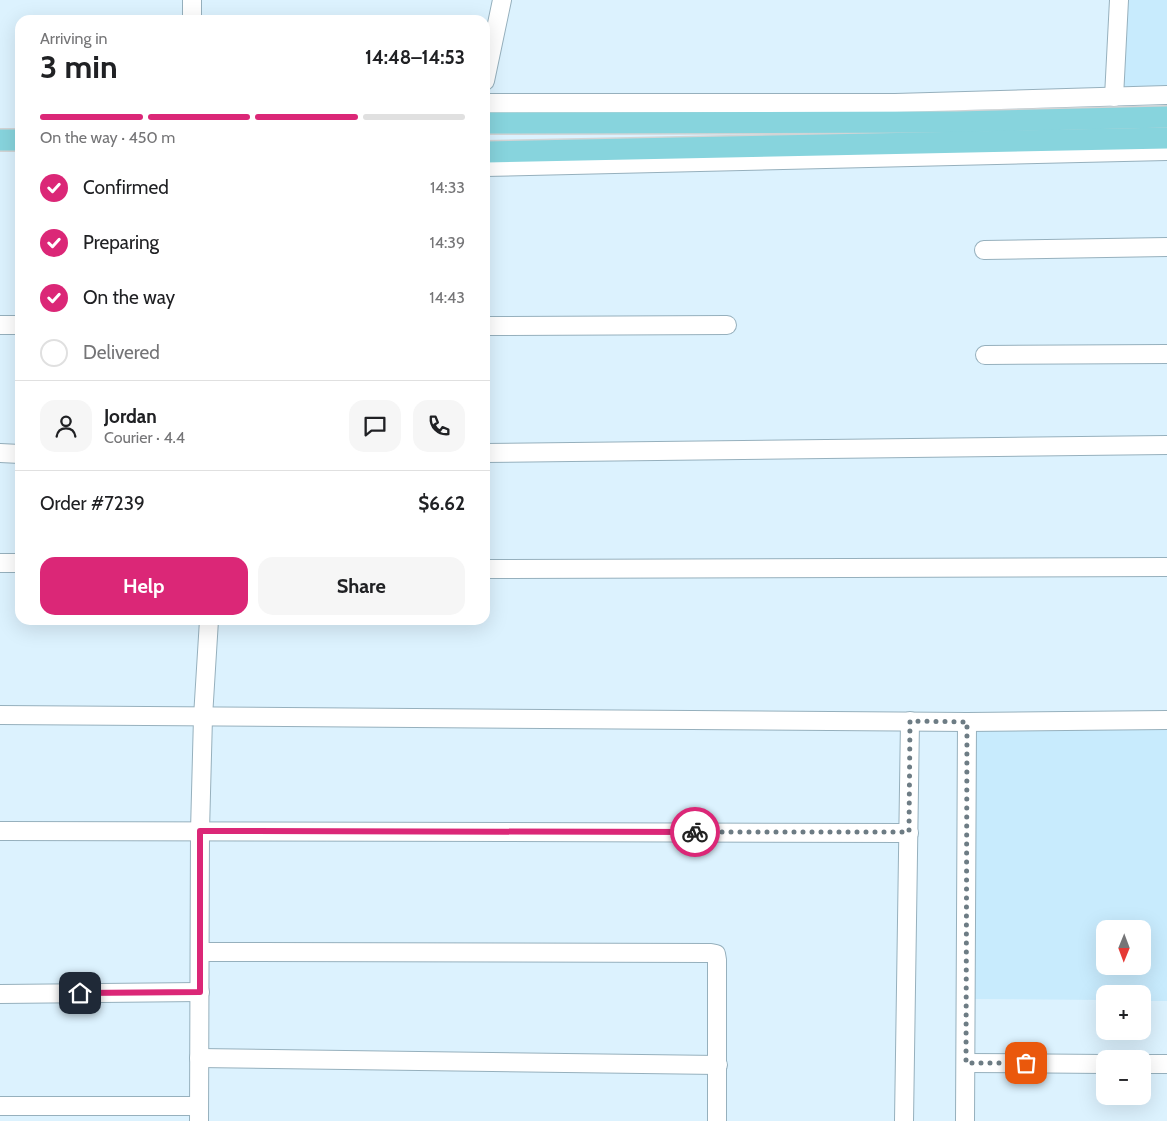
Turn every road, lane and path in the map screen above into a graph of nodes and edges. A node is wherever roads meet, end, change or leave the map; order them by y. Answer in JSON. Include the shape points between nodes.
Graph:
{"nodes":[{"id":1,"x":192,"y":0,"type":"edge"},
{"id":2,"x":502,"y":0,"type":"edge"},
{"id":3,"x":1119,"y":0,"type":"edge"},
{"id":4,"x":192,"y":15,"type":"edge"},
{"id":5,"x":490,"y":56,"type":"edge"},
{"id":6,"x":1167,"y":96,"type":"edge"},
{"id":7,"x":1114,"y":97,"type":"junction"},
{"id":8,"x":490,"y":103,"type":"edge"},
{"id":9,"x":1167,"y":117,"type":"edge"},
{"id":10,"x":490,"y":123,"type":"edge"},
{"id":11,"x":1167,"y":138,"type":"edge"},
{"id":12,"x":0,"y":140,"type":"edge"},
{"id":13,"x":15,"y":140,"type":"edge"},
{"id":14,"x":1167,"y":151,"type":"edge"},
{"id":15,"x":490,"y":152,"type":"edge"},
{"id":16,"x":490,"y":167,"type":"edge"},
{"id":17,"x":1167,"y":247,"type":"edge"},
{"id":18,"x":984,"y":250,"type":"dead end"},
{"id":19,"x":0,"y":325,"type":"edge"},
{"id":20,"x":15,"y":325,"type":"edge"},
{"id":21,"x":727,"y":325,"type":"dead end"},
{"id":22,"x":490,"y":326,"type":"edge"},
{"id":23,"x":1167,"y":354,"type":"edge"},
{"id":24,"x":985,"y":355,"type":"dead end"},
{"id":25,"x":1167,"y":445,"type":"edge"},
{"id":26,"x":490,"y":453,"type":"edge"},
{"id":27,"x":0,"y":454,"type":"edge"},
{"id":28,"x":15,"y":454,"type":"edge"},
{"id":29,"x":0,"y":563,"type":"edge"},
{"id":30,"x":15,"y":563,"type":"edge"},
{"id":31,"x":1167,"y":567,"type":"edge"},
{"id":32,"x":490,"y":569,"type":"edge"},
{"id":33,"x":209,"y":625,"type":"edge"},
{"id":34,"x":0,"y":715,"type":"edge"},
{"id":35,"x":203,"y":717,"type":"junction"},
{"id":36,"x":1167,"y":720,"type":"edge"},
{"id":37,"x":910,"y":721,"type":"junction"},
{"id":38,"x":967,"y":722,"type":"junction"},
{"id":39,"x":0,"y":831,"type":"edge"},
{"id":40,"x":200,"y":831,"type":"junction"},
{"id":41,"x":909,"y":832,"type":"junction"},
{"id":42,"x":200,"y":952,"type":"junction"},
{"id":43,"x":200,"y":992,"type":"junction"},
{"id":44,"x":0,"y":994,"type":"edge"},
{"id":45,"x":199,"y":1058,"type":"junction"},
{"id":46,"x":966,"y":1063,"type":"junction"},
{"id":47,"x":1096,"y":1064,"type":"edge"},
{"id":48,"x":1151,"y":1064,"type":"edge"},
{"id":49,"x":1167,"y":1064,"type":"edge"},
{"id":50,"x":718,"y":1065,"type":"junction"},
{"id":51,"x":0,"y":1106,"type":"edge"},
{"id":52,"x":199,"y":1114,"type":"edge"},
{"id":53,"x":717,"y":1121,"type":"edge"},
{"id":54,"x":904,"y":1121,"type":"edge"},
{"id":55,"x":965,"y":1121,"type":"edge"}],
"edges":[{"from":1,"to":4,"type":"street"},
{"from":2,"to":5,"type":"street"},
{"from":3,"to":7,"type":"street"},
{"from":6,"to":7,"type":"street"},
{"from":7,"to":8,"type":"street","via":[[896,103]]},
{"from":9,"to":10,"type":"main road","via":[[957,122]]},
{"from":11,"to":15,"type":"main road"},
{"from":12,"to":13,"type":"main road"},
{"from":14,"to":16,"type":"street"},
{"from":17,"to":18,"type":"street"},
{"from":19,"to":20,"type":"street"},
{"from":21,"to":22,"type":"street"},
{"from":23,"to":24,"type":"street"},
{"from":25,"to":26,"type":"street"},
{"from":27,"to":28,"type":"street"},
{"from":29,"to":30,"type":"street"},
{"from":31,"to":32,"type":"street"},
{"from":33,"to":35,"type":"street"},
{"from":34,"to":35,"type":"street"},
{"from":35,"to":37,"type":"street"},
{"from":35,"to":40,"type":"street"},
{"from":36,"to":38,"type":"street"},
{"from":37,"to":38,"type":"street"},
{"from":37,"to":41,"type":"street"},
{"from":38,"to":46,"type":"street"},
{"from":39,"to":40,"type":"street"},
{"from":40,"to":41,"type":"street"},
{"from":40,"to":42,"type":"street"},
{"from":41,"to":54,"type":"street"},
{"from":42,"to":43,"type":"street"},
{"from":42,"to":50,"type":"street","via":[[716,954]]},
{"from":43,"to":44,"type":"street"},
{"from":43,"to":45,"type":"street"},
{"from":45,"to":50,"type":"street"},
{"from":45,"to":52,"type":"street"},
{"from":46,"to":47,"type":"street"},
{"from":46,"to":55,"type":"street"},
{"from":48,"to":49,"type":"street"},
{"from":50,"to":53,"type":"street"},
{"from":51,"to":52,"type":"street"}]}
